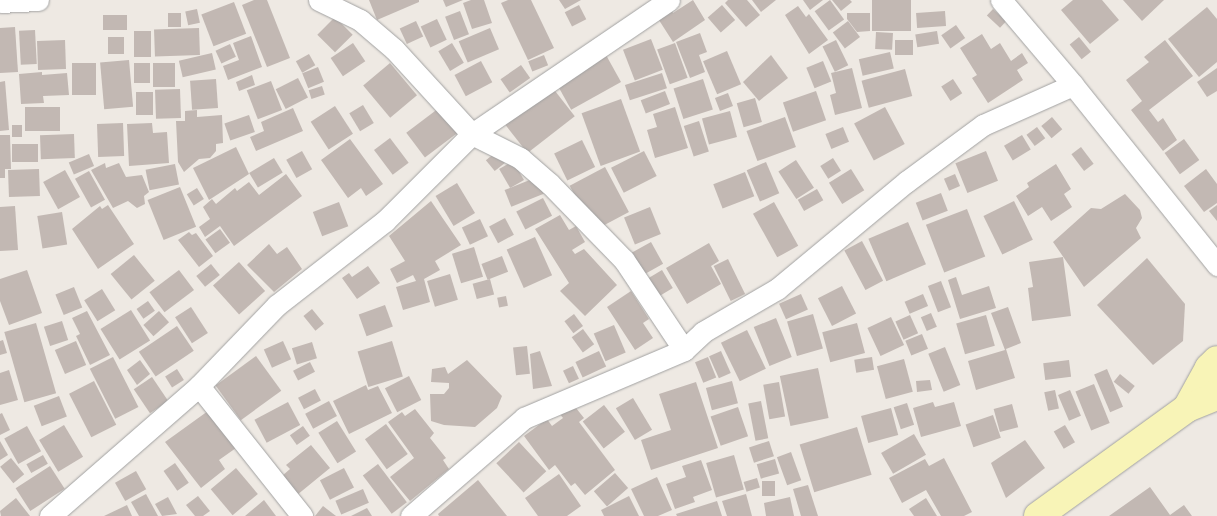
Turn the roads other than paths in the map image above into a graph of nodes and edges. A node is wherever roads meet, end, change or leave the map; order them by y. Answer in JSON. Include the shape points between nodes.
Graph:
{"nodes":[{"id":1,"x":38,"y":0,"type":"edge"},
{"id":2,"x":319,"y":0,"type":"edge"},
{"id":3,"x":670,"y":0,"type":"edge"},
{"id":4,"x":1001,"y":0,"type":"edge"},
{"id":5,"x":0,"y":2,"type":"edge"},
{"id":6,"x":1074,"y":85,"type":"junction"},
{"id":7,"x":472,"y":134,"type":"junction"},
{"id":8,"x":1217,"y":265,"type":"edge"},
{"id":9,"x":684,"y":350,"type":"junction"},
{"id":10,"x":1217,"y":360,"type":"edge"},
{"id":11,"x":199,"y":386,"type":"junction"},
{"id":12,"x":1217,"y":396,"type":"edge"},
{"id":13,"x":1187,"y":408,"type":"junction"},
{"id":14,"x":50,"y":516,"type":"edge"},
{"id":15,"x":302,"y":516,"type":"edge"},
{"id":16,"x":411,"y":516,"type":"edge"},
{"id":17,"x":1038,"y":516,"type":"edge"}],
"edges":[{"from":1,"to":5,"type":"street"},
{"from":2,"to":7,"type":"street","via":[[360,20],[394,50]]},
{"from":3,"to":7,"type":"street"},
{"from":4,"to":6,"type":"street"},
{"from":6,"to":8,"type":"street"},
{"from":6,"to":9,"type":"street","via":[[983,125],[906,182],[777,289],[703,332]]},
{"from":7,"to":9,"type":"street","via":[[520,158],[550,184],[624,260]]},
{"from":7,"to":11,"type":"street","via":[[386,220],[277,305]]},
{"from":9,"to":16,"type":"street","via":[[524,418]]},
{"from":10,"to":13,"type":"main road","via":[[1209,368]]},
{"from":11,"to":14,"type":"street"},
{"from":11,"to":15,"type":"street"},
{"from":12,"to":13,"type":"main road"},
{"from":13,"to":17,"type":"main road"}]}
